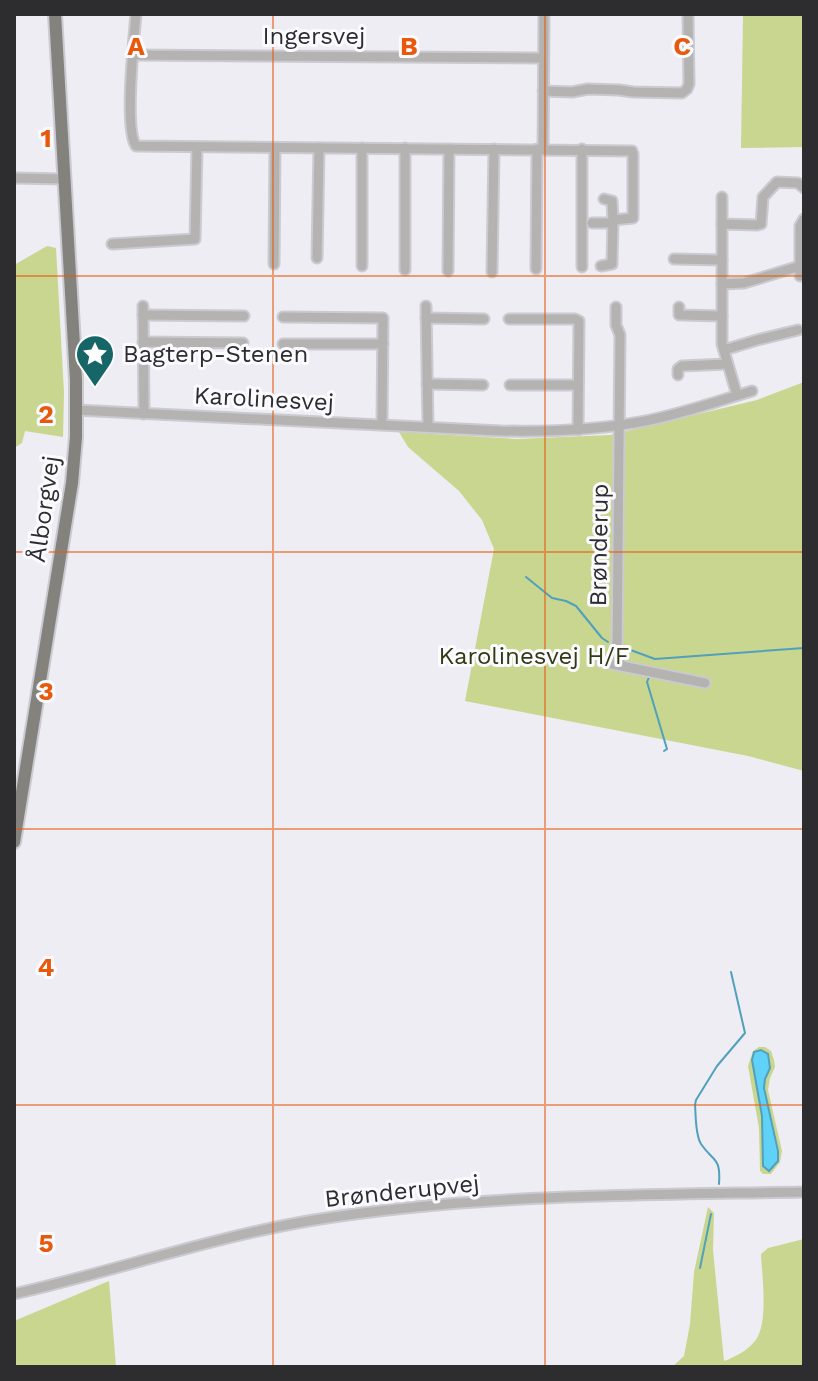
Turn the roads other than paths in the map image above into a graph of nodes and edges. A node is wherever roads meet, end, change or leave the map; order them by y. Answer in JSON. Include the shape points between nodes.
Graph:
{"nodes":[{"id":1,"x":55,"y":14,"type":"edge"},
{"id":2,"x":136,"y":14,"type":"edge"},
{"id":3,"x":544,"y":14,"type":"edge"},
{"id":4,"x":688,"y":14,"type":"edge"},
{"id":5,"x":133,"y":55,"type":"junction"},
{"id":6,"x":543,"y":58,"type":"junction"},
{"id":7,"x":543,"y":91,"type":"junction"},
{"id":8,"x":197,"y":147,"type":"junction"},
{"id":9,"x":275,"y":148,"type":"junction"},
{"id":10,"x":319,"y":148,"type":"junction"},
{"id":11,"x":362,"y":148,"type":"junction"},
{"id":12,"x":405,"y":148,"type":"junction"},
{"id":13,"x":449,"y":149,"type":"junction"},
{"id":14,"x":494,"y":149,"type":"junction"},
{"id":15,"x":540,"y":149,"type":"junction"},
{"id":16,"x":582,"y":149,"type":"junction"},
{"id":17,"x":14,"y":178,"type":"edge"},
{"id":18,"x":64,"y":179,"type":"junction"},
{"id":19,"x":804,"y":188,"type":"edge"},
{"id":20,"x":722,"y":197,"type":"dead end"},
{"id":21,"x":604,"y":199,"type":"dead end"},
{"id":22,"x":804,"y":219,"type":"edge"},
{"id":23,"x":613,"y":221,"type":"junction"},
{"id":24,"x":592,"y":223,"type":"dead end"},
{"id":25,"x":722,"y":224,"type":"junction"},
{"id":26,"x":112,"y":244,"type":"dead end"},
{"id":27,"x":317,"y":258,"type":"dead end"},
{"id":28,"x":674,"y":259,"type":"dead end"},
{"id":29,"x":722,"y":260,"type":"junction"},
{"id":30,"x":274,"y":264,"type":"dead end"},
{"id":31,"x":362,"y":266,"type":"dead end"},
{"id":32,"x":601,"y":266,"type":"dead end"},
{"id":33,"x":582,"y":267,"type":"dead end"},
{"id":34,"x":536,"y":269,"type":"dead end"},
{"id":35,"x":405,"y":270,"type":"dead end"},
{"id":36,"x":448,"y":271,"type":"dead end"},
{"id":37,"x":492,"y":272,"type":"dead end"},
{"id":38,"x":722,"y":284,"type":"junction"},
{"id":39,"x":426,"y":306,"type":"dead end"},
{"id":40,"x":616,"y":307,"type":"dead end"},
{"id":41,"x":679,"y":307,"type":"dead end"},
{"id":42,"x":244,"y":316,"type":"dead end"},
{"id":43,"x":722,"y":316,"type":"junction"},
{"id":44,"x":283,"y":317,"type":"dead end"},
{"id":45,"x":426,"y":318,"type":"junction"},
{"id":46,"x":484,"y":319,"type":"dead end"},
{"id":47,"x":509,"y":319,"type":"dead end"},
{"id":48,"x":798,"y":330,"type":"dead end"},
{"id":49,"x":143,"y":342,"type":"junction"},
{"id":50,"x":243,"y":343,"type":"dead end"},
{"id":51,"x":283,"y":344,"type":"dead end"},
{"id":52,"x":383,"y":344,"type":"junction"},
{"id":53,"x":724,"y":350,"type":"junction"},
{"id":54,"x":727,"y":364,"type":"junction"},
{"id":55,"x":678,"y":375,"type":"dead end"},
{"id":56,"x":427,"y":384,"type":"junction"},
{"id":57,"x":483,"y":385,"type":"dead end"},
{"id":58,"x":510,"y":385,"type":"dead end"},
{"id":59,"x":578,"y":385,"type":"junction"},
{"id":60,"x":752,"y":391,"type":"dead end"},
{"id":61,"x":737,"y":395,"type":"junction"},
{"id":62,"x":76,"y":410,"type":"junction"},
{"id":63,"x":144,"y":414,"type":"junction"},
{"id":64,"x":382,"y":424,"type":"junction"},
{"id":65,"x":620,"y":425,"type":"junction"},
{"id":66,"x":428,"y":427,"type":"junction"},
{"id":67,"x":578,"y":430,"type":"junction"},
{"id":68,"x":602,"y":662,"type":"dead end"},
{"id":69,"x":621,"y":665,"type":"junction"},
{"id":70,"x":705,"y":683,"type":"dead end"},
{"id":71,"x":14,"y":842,"type":"edge"},
{"id":72,"x":804,"y":1192,"type":"edge"},
{"id":73,"x":14,"y":1294,"type":"edge"}],
"edges":[{"from":1,"to":18,"type":"main road","name":"Ålborgvej"},
{"from":2,"to":5,"type":"street"},
{"from":3,"to":6,"type":"street"},
{"from":4,"to":7,"type":"street","via":[[689,84],[682,93]]},
{"from":5,"to":6,"type":"street","name":"Ingersvej"},
{"from":5,"to":8,"type":"street","via":[[134,144]]},
{"from":6,"to":7,"type":"street"},
{"from":7,"to":15,"type":"street"},
{"from":8,"to":9,"type":"street"},
{"from":8,"to":26,"type":"street","via":[[195,239]]},
{"from":9,"to":10,"type":"street"},
{"from":9,"to":30,"type":"street"},
{"from":10,"to":11,"type":"street"},
{"from":10,"to":27,"type":"street"},
{"from":11,"to":12,"type":"street"},
{"from":11,"to":31,"type":"street"},
{"from":12,"to":13,"type":"street"},
{"from":12,"to":35,"type":"street"},
{"from":13,"to":14,"type":"street"},
{"from":13,"to":36,"type":"street"},
{"from":14,"to":15,"type":"street"},
{"from":14,"to":37,"type":"street"},
{"from":15,"to":16,"type":"street"},
{"from":15,"to":34,"type":"street"},
{"from":16,"to":23,"type":"street","via":[[633,152],[633,217]]},
{"from":16,"to":33,"type":"street"},
{"from":17,"to":18,"type":"street"},
{"from":18,"to":62,"type":"main road","name":"Ålborgvej"},
{"from":19,"to":25,"type":"street","via":[[777,182],[763,197],[761,224]]},
{"from":20,"to":25,"type":"street"},
{"from":21,"to":23,"type":"street","via":[[612,201]]},
{"from":22,"to":38,"type":"street","via":[[800,271]]},
{"from":23,"to":24,"type":"street"},
{"from":23,"to":32,"type":"street","via":[[612,264]]},
{"from":25,"to":29,"type":"street"},
{"from":28,"to":29,"type":"street"},
{"from":29,"to":38,"type":"street"},
{"from":38,"to":43,"type":"street"},
{"from":39,"to":45,"type":"street"},
{"from":40,"to":65,"type":"street"},
{"from":41,"to":43,"type":"street","via":[[679,315]]},
{"from":42,"to":49,"type":"street","via":[[143,310]]},
{"from":43,"to":53,"type":"street"},
{"from":44,"to":52,"type":"street","via":[[382,317]]},
{"from":45,"to":46,"type":"street"},
{"from":45,"to":56,"type":"street"},
{"from":47,"to":59,"type":"street","via":[[578,320]]},
{"from":48,"to":53,"type":"street"},
{"from":49,"to":50,"type":"street"},
{"from":49,"to":63,"type":"street"},
{"from":51,"to":52,"type":"street"},
{"from":52,"to":64,"type":"street"},
{"from":53,"to":54,"type":"street"},
{"from":54,"to":55,"type":"street","via":[[680,366]]},
{"from":54,"to":61,"type":"street"},
{"from":56,"to":57,"type":"street"},
{"from":56,"to":66,"type":"street"},
{"from":58,"to":59,"type":"street"},
{"from":59,"to":67,"type":"street"},
{"from":60,"to":61,"type":"street","name":"Karolinesvej"},
{"from":61,"to":65,"type":"street","name":"Karolinesvej"},
{"from":62,"to":63,"type":"street","name":"Karolinesvej"},
{"from":62,"to":71,"type":"main road","name":"Ålborgvej","via":[[72,483]]},
{"from":63,"to":64,"type":"street","name":"Karolinesvej"},
{"from":64,"to":66,"type":"street","name":"Karolinesvej"},
{"from":65,"to":67,"type":"street","name":"Karolinesvej"},
{"from":65,"to":69,"type":"street","name":"Brønderup"},
{"from":66,"to":67,"type":"street","name":"Karolinesvej"},
{"from":68,"to":69,"type":"street"},
{"from":69,"to":70,"type":"street"},
{"from":72,"to":73,"type":"street","name":"Brønderupvej","via":[[565,1197],[375,1211],[252,1233]]}]}
